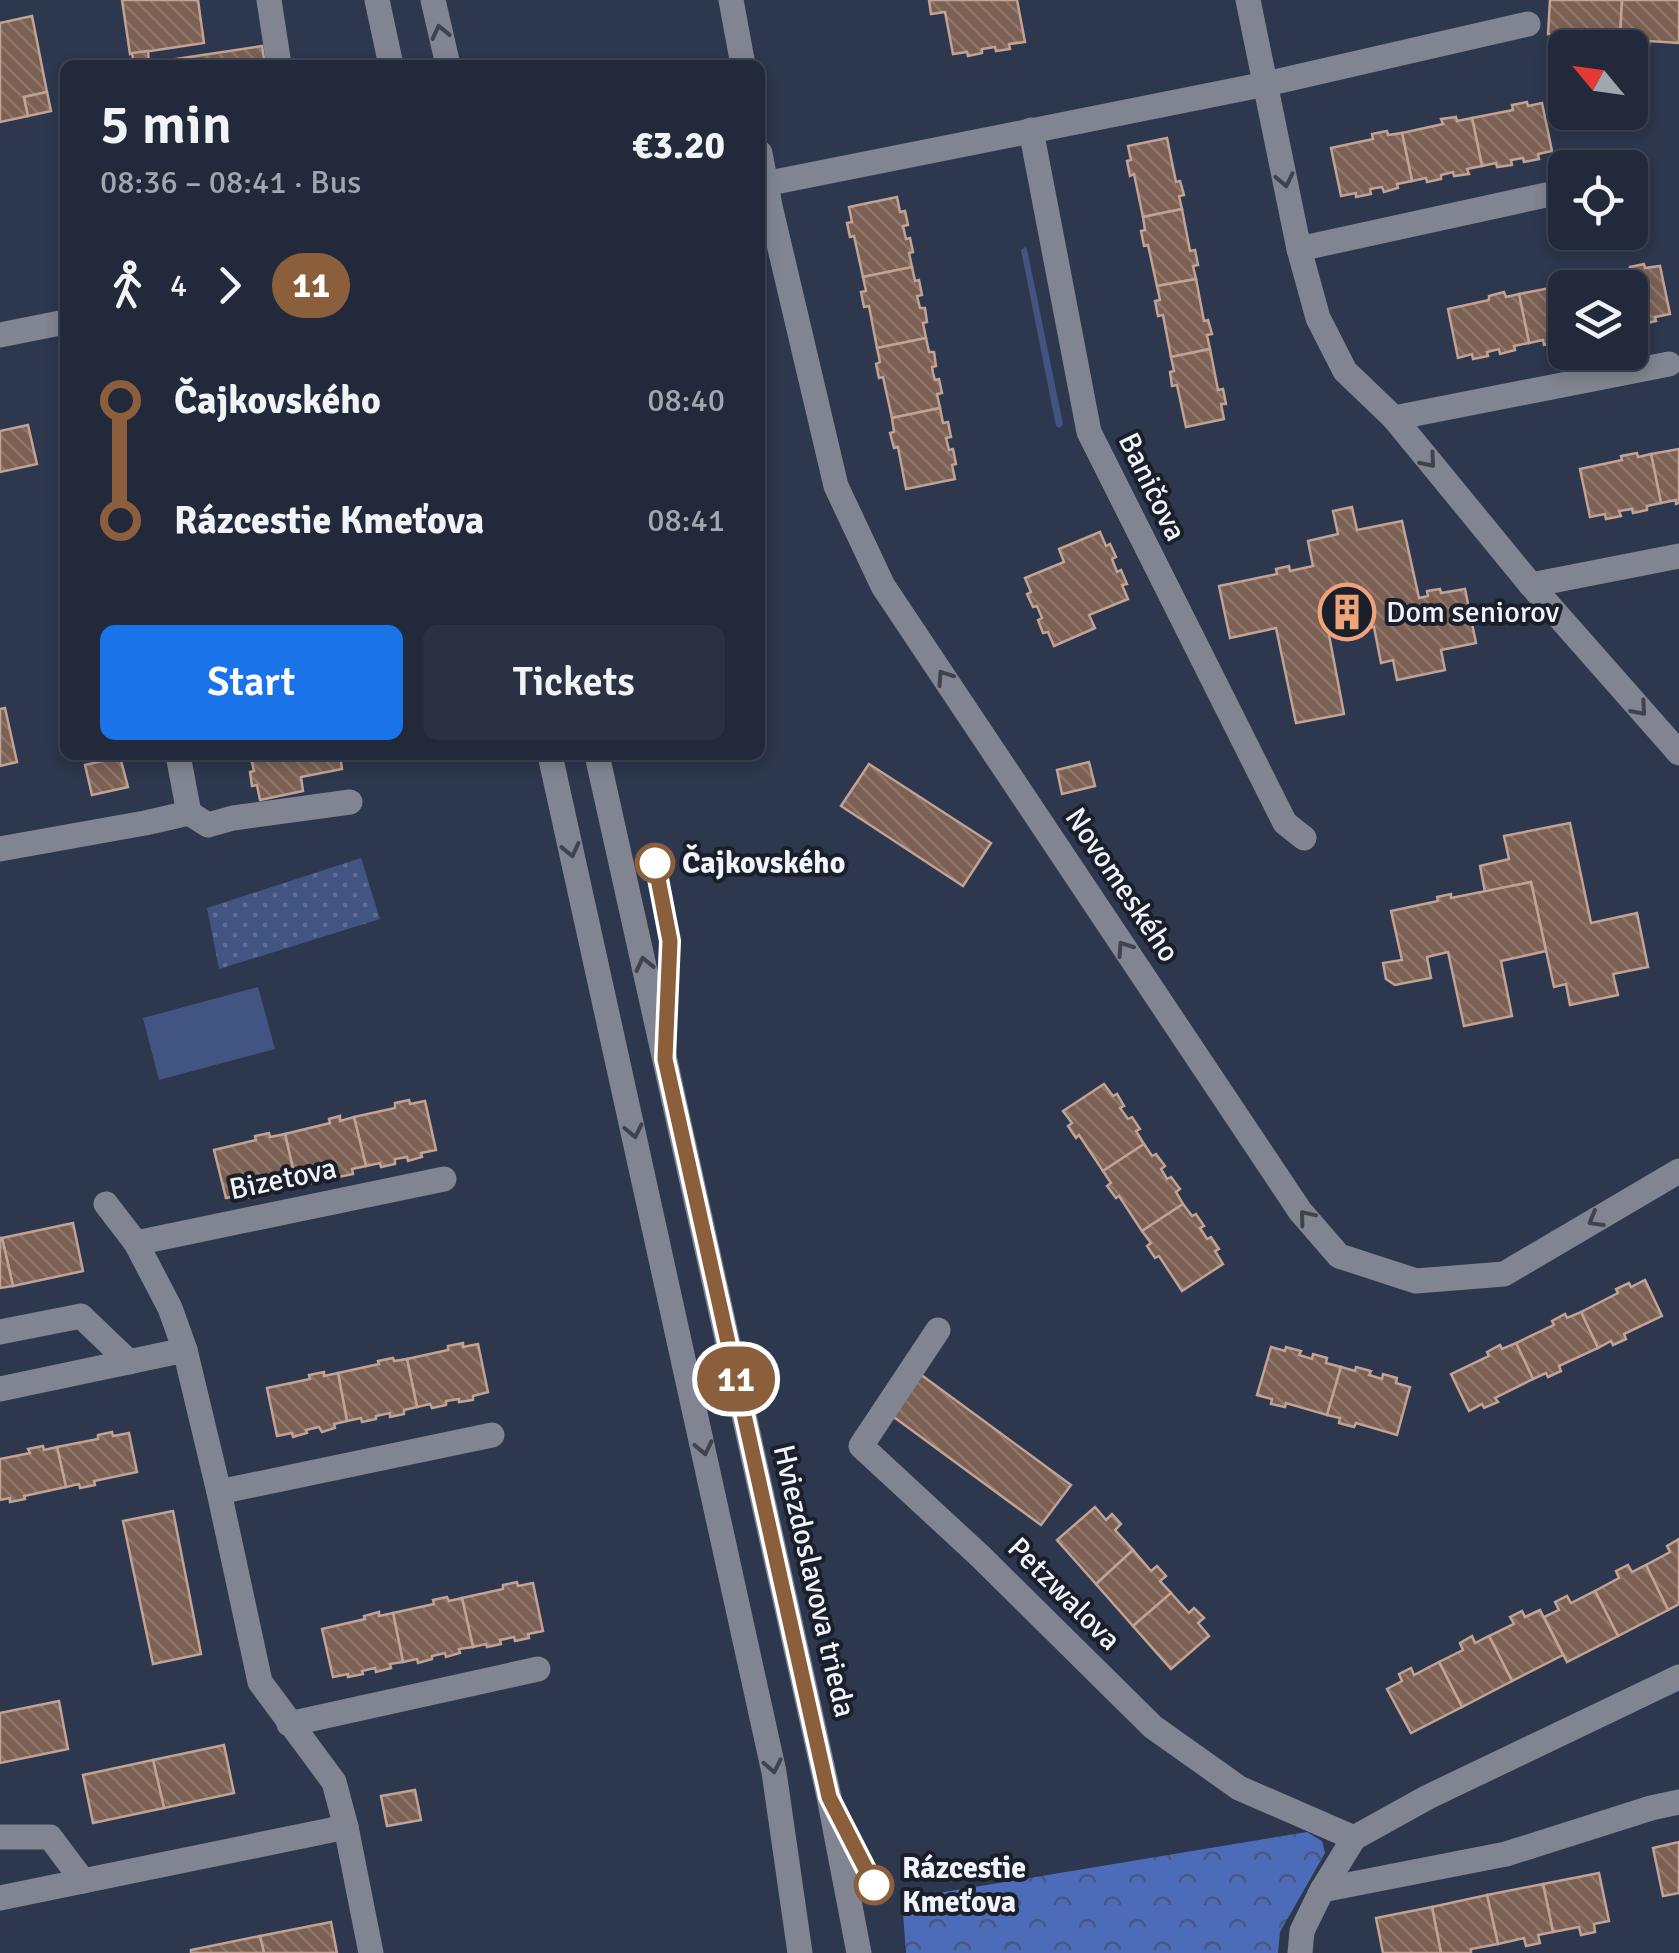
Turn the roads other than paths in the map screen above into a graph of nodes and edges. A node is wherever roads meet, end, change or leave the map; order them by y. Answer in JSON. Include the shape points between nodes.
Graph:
{"nodes":[{"id":1,"x":269,"y":0,"type":"edge"},
{"id":2,"x":378,"y":0,"type":"edge"},
{"id":3,"x":433,"y":0,"type":"edge"},
{"id":4,"x":731,"y":0,"type":"edge"},
{"id":5,"x":1248,"y":0,"type":"edge"},
{"id":6,"x":1528,"y":24,"type":"dead end"},
{"id":7,"x":278,"y":60,"type":"edge"},
{"id":8,"x":389,"y":60,"type":"edge"},
{"id":9,"x":447,"y":60,"type":"edge"},
{"id":10,"x":742,"y":60,"type":"edge"},
{"id":11,"x":1266,"y":84,"type":"junction"},
{"id":12,"x":1031,"y":130,"type":"junction"},
{"id":13,"x":765,"y":185,"type":"edge"},
{"id":14,"x":765,"y":193,"type":"edge"},
{"id":15,"x":1548,"y":195,"type":"edge"},
{"id":16,"x":1299,"y":249,"type":"junction"},
{"id":17,"x":60,"y":323,"type":"edge"},
{"id":18,"x":0,"y":335,"type":"edge"},
{"id":19,"x":1669,"y":364,"type":"dead end"},
{"id":20,"x":1394,"y":418,"type":"junction"},
{"id":21,"x":1679,"y":556,"type":"edge"},
{"id":22,"x":1532,"y":584,"type":"junction"},
{"id":23,"x":1679,"y":753,"type":"edge"},
{"id":24,"x":179,"y":760,"type":"edge"},
{"id":25,"x":551,"y":760,"type":"edge"},
{"id":26,"x":598,"y":760,"type":"edge"},
{"id":27,"x":350,"y":802,"type":"dead end"},
{"id":28,"x":189,"y":813,"type":"junction"},
{"id":29,"x":1304,"y":838,"type":"dead end"},
{"id":30,"x":0,"y":849,"type":"edge"},
{"id":31,"x":1679,"y":1172,"type":"edge"},
{"id":32,"x":444,"y":1178,"type":"dead end"},
{"id":33,"x":106,"y":1204,"type":"dead end"},
{"id":34,"x":136,"y":1243,"type":"junction"},
{"id":35,"x":938,"y":1330,"type":"dead end"},
{"id":36,"x":0,"y":1332,"type":"edge"},
{"id":37,"x":185,"y":1350,"type":"junction"},
{"id":38,"x":129,"y":1362,"type":"junction"},
{"id":39,"x":0,"y":1389,"type":"edge"},
{"id":40,"x":492,"y":1435,"type":"dead end"},
{"id":41,"x":219,"y":1492,"type":"junction"},
{"id":42,"x":538,"y":1669,"type":"dead end"},
{"id":43,"x":1679,"y":1677,"type":"edge"},
{"id":44,"x":289,"y":1724,"type":"junction"},
{"id":45,"x":1679,"y":1802,"type":"edge"},
{"id":46,"x":346,"y":1827,"type":"junction"},
{"id":47,"x":0,"y":1837,"type":"edge"},
{"id":48,"x":1354,"y":1838,"type":"junction"},
{"id":49,"x":84,"y":1881,"type":"junction"},
{"id":50,"x":1322,"y":1890,"type":"junction"},
{"id":51,"x":0,"y":1898,"type":"edge"},
{"id":52,"x":372,"y":1953,"type":"edge"},
{"id":53,"x":800,"y":1953,"type":"edge"},
{"id":54,"x":859,"y":1953,"type":"edge"},
{"id":55,"x":1300,"y":1953,"type":"edge"}],
"edges":[{"from":1,"to":7,"type":"street"},
{"from":2,"to":8,"type":"street"},
{"from":9,"to":3,"type":"street","one_way":true},
{"from":4,"to":10,"type":"street"},
{"from":5,"to":11,"type":"street"},
{"from":6,"to":11,"type":"street"},
{"from":11,"to":12,"type":"street"},
{"from":11,"to":16,"type":"street","one_way":true},
{"from":12,"to":13,"type":"street"},
{"from":12,"to":29,"type":"street","name":"Baničova","via":[[1089,432],[1285,823]]},
{"from":31,"to":14,"type":"street","name":"Novomeského","one_way":true,"via":[[1504,1274],[1416,1280],[1339,1256],[1300,1211],[883,586],[836,486]]},
{"from":15,"to":16,"type":"street"},
{"from":16,"to":20,"type":"street","via":[[1318,318],[1345,371]]},
{"from":17,"to":18,"type":"street"},
{"from":19,"to":20,"type":"street"},
{"from":20,"to":22,"type":"street","one_way":true},
{"from":21,"to":22,"type":"street"},
{"from":22,"to":23,"type":"street","one_way":true},
{"from":24,"to":28,"type":"street"},
{"from":25,"to":53,"type":"street","one_way":true,"via":[[774,1772]]},
{"from":54,"to":26,"type":"street","name":"Hviezdoslavova trieda","one_way":true},
{"from":27,"to":28,"type":"street","via":[[208,825]]},
{"from":28,"to":30,"type":"street"},
{"from":32,"to":34,"type":"street","name":"Bizetova"},
{"from":33,"to":34,"type":"street"},
{"from":34,"to":37,"type":"street"},
{"from":35,"to":48,"type":"street","name":"Petzwalova","via":[[861,1446],[1153,1727],[1239,1788]]},
{"from":36,"to":38,"type":"street","via":[[82,1316]]},
{"from":37,"to":38,"type":"street"},
{"from":37,"to":41,"type":"street"},
{"from":38,"to":39,"type":"street"},
{"from":40,"to":41,"type":"street"},
{"from":41,"to":44,"type":"street","via":[[260,1682]]},
{"from":42,"to":44,"type":"street"},
{"from":43,"to":48,"type":"street"},
{"from":44,"to":46,"type":"street","via":[[334,1782]]},
{"from":45,"to":50,"type":"street","via":[[1506,1854]]},
{"from":46,"to":49,"type":"street"},
{"from":46,"to":52,"type":"street"},
{"from":47,"to":49,"type":"street","via":[[50,1837]]},
{"from":48,"to":50,"type":"street"},
{"from":49,"to":51,"type":"street"},
{"from":50,"to":55,"type":"street","via":[[1302,1932]]}]}
